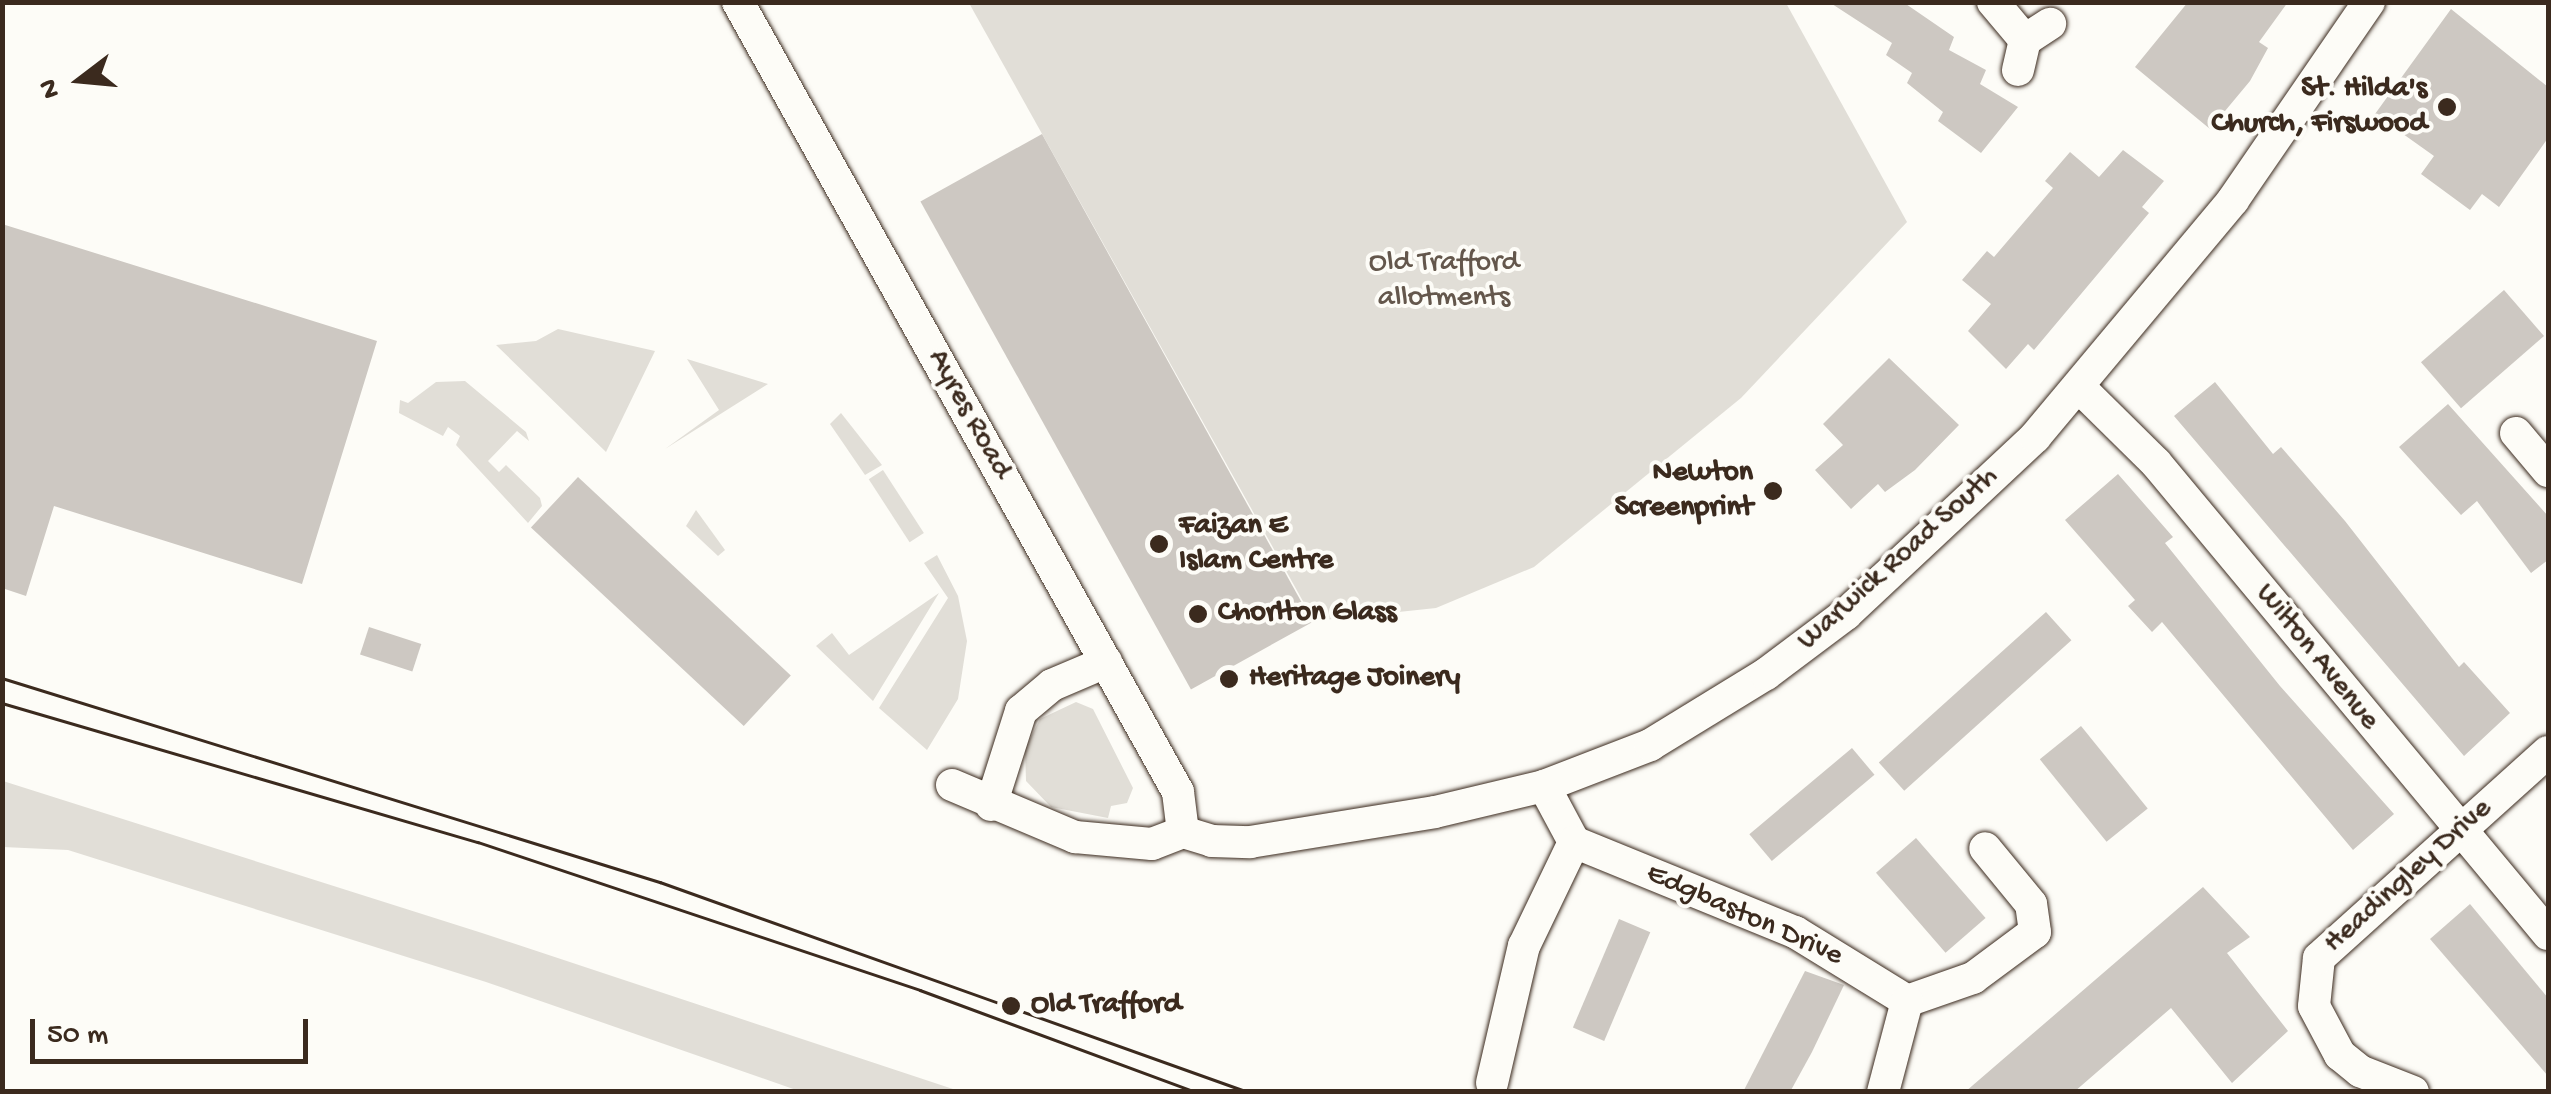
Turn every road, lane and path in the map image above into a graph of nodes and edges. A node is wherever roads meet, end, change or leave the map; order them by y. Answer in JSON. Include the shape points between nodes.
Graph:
{"nodes":[{"id":1,"x":738,"y":2,"type":"edge"},
{"id":2,"x":1993,"y":2,"type":"edge"},
{"id":3,"x":2369,"y":2,"type":"edge"},
{"id":4,"x":2031,"y":45,"type":"dead end"},
{"id":5,"x":2079,"y":387,"type":"junction"},
{"id":6,"x":2516,"y":433,"type":"dead end"},
{"id":7,"x":2548,"y":471,"type":"edge"},
{"id":8,"x":1106,"y":662,"type":"junction"},
{"id":9,"x":2548,"y":752,"type":"edge"},
{"id":10,"x":952,"y":785,"type":"dead end"},
{"id":11,"x":1544,"y":786,"type":"junction"},
{"id":12,"x":991,"y":805,"type":"junction"},
{"id":13,"x":2459,"y":829,"type":"junction"},
{"id":14,"x":1182,"y":832,"type":"junction"},
{"id":15,"x":1574,"y":842,"type":"junction"},
{"id":16,"x":1985,"y":848,"type":"dead end"},
{"id":17,"x":2548,"y":934,"type":"edge"},
{"id":18,"x":1907,"y":1002,"type":"junction"},
{"id":19,"x":1492,"y":1084,"type":"dead end"},
{"id":20,"x":2413,"y":1091,"type":"edge"},
{"id":21,"x":1883,"y":1092,"type":"edge"}],
"edges":[{"from":1,"to":8,"type":"street","name":"Ayres Road"},
{"from":2,"to":4,"type":"street"},
{"from":3,"to":5,"type":"street","name":"Warwick Road South","via":[[2233,200]]},
{"from":5,"to":11,"type":"street","name":"Warwick Road South","via":[[1941,528],[1846,614],[1766,674],[1650,745]]},
{"from":5,"to":13,"type":"street","name":"Wilton Avenue","via":[[2156,463]]},
{"from":6,"to":7,"type":"street"},
{"from":8,"to":12,"type":"street","via":[[1052,684],[1021,711]]},
{"from":8,"to":14,"type":"street","name":"Ayres Road","via":[[1178,792]]},
{"from":9,"to":13,"type":"street","name":"Headingley Drive"},
{"from":10,"to":12,"type":"street"},
{"from":11,"to":14,"type":"street","name":"Warwick Road South","via":[[1435,812],[1250,842]]},
{"from":11,"to":15,"type":"street"},
{"from":12,"to":14,"type":"street","via":[[1076,838],[1152,844]]},
{"from":13,"to":17,"type":"street","name":"Wilton Avenue"},
{"from":13,"to":20,"type":"street","name":"Headingley Drive","via":[[2326,946],[2312,983],[2314,1006],[2340,1054],[2360,1071]]},
{"from":15,"to":18,"type":"street","name":"Edgbaston Drive","via":[[1795,932]]},
{"from":15,"to":19,"type":"street","via":[[1524,946]]},
{"from":16,"to":18,"type":"street","via":[[2031,904],[2035,932],[1973,978]]},
{"from":18,"to":21,"type":"street"}]}
